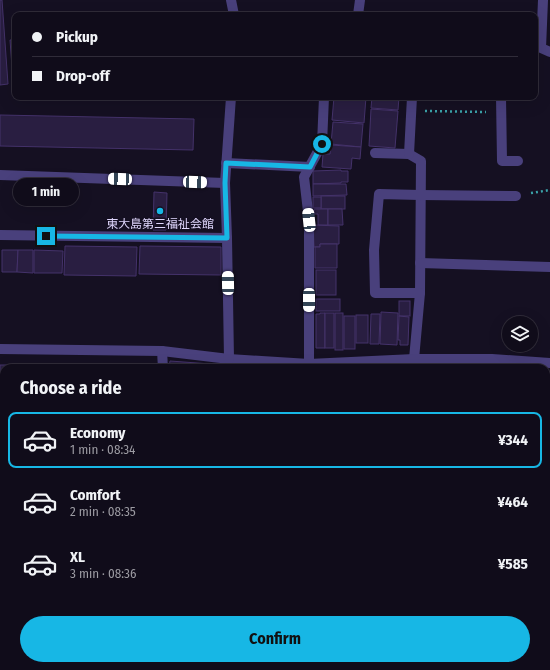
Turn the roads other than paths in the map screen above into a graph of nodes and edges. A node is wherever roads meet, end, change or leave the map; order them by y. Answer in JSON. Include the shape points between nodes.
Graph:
{"nodes":[{"id":1,"x":232,"y":0,"type":"edge"},
{"id":2,"x":360,"y":0,"type":"edge"},
{"id":3,"x":543,"y":0,"type":"edge"},
{"id":4,"x":234,"y":12,"type":"edge"},
{"id":5,"x":358,"y":12,"type":"edge"},
{"id":6,"x":538,"y":43,"type":"edge"},
{"id":7,"x":550,"y":52,"type":"edge"},
{"id":8,"x":231,"y":100,"type":"edge"},
{"id":9,"x":324,"y":100,"type":"edge"},
{"id":10,"x":412,"y":100,"type":"edge"},
{"id":11,"x":501,"y":100,"type":"edge"},
{"id":12,"x":376,"y":153,"type":"dead end"},
{"id":13,"x":409,"y":154,"type":"junction"},
{"id":14,"x":518,"y":162,"type":"dead end"},
{"id":15,"x":226,"y":163,"type":"junction"},
{"id":16,"x":310,"y":167,"type":"junction"},
{"id":17,"x":0,"y":175,"type":"edge"},
{"id":18,"x":225,"y":183,"type":"junction"},
{"id":19,"x":420,"y":195,"type":"junction"},
{"id":20,"x":516,"y":196,"type":"dead end"},
{"id":21,"x":0,"y":235,"type":"edge"},
{"id":22,"x":227,"y":238,"type":"junction"},
{"id":23,"x":420,"y":263,"type":"junction"},
{"id":24,"x":550,"y":267,"type":"edge"},
{"id":25,"x":420,"y":293,"type":"junction"},
{"id":26,"x":0,"y":350,"type":"edge"},
{"id":27,"x":162,"y":350,"type":"junction"},
{"id":28,"x":229,"y":359,"type":"junction"},
{"id":29,"x":414,"y":359,"type":"junction"},
{"id":30,"x":550,"y":363,"type":"edge"},
{"id":31,"x":163,"y":364,"type":"edge"},
{"id":32,"x":309,"y":364,"type":"junction"},
{"id":33,"x":491,"y":364,"type":"edge"}],
"edges":[{"from":1,"to":4,"type":"street"},
{"from":2,"to":5,"type":"street"},
{"from":3,"to":6,"type":"street"},
{"from":6,"to":7,"type":"street"},
{"from":8,"to":15,"type":"street"},
{"from":9,"to":16,"type":"street","via":[[322,144]]},
{"from":10,"to":13,"type":"street"},
{"from":11,"to":14,"type":"street","via":[[502,161]]},
{"from":12,"to":13,"type":"street"},
{"from":13,"to":19,"type":"street","via":[[421,162]]},
{"from":15,"to":16,"type":"street"},
{"from":15,"to":18,"type":"street"},
{"from":16,"to":32,"type":"street","via":[[304,177],[309,220]]},
{"from":17,"to":18,"type":"street"},
{"from":18,"to":22,"type":"street"},
{"from":19,"to":20,"type":"street"},
{"from":19,"to":23,"type":"street"},
{"from":19,"to":25,"type":"street","via":[[378,194],[374,250],[375,293]]},
{"from":21,"to":22,"type":"street"},
{"from":22,"to":28,"type":"street"},
{"from":23,"to":24,"type":"street"},
{"from":23,"to":25,"type":"street"},
{"from":25,"to":29,"type":"street"},
{"from":26,"to":27,"type":"street"},
{"from":27,"to":28,"type":"street"},
{"from":27,"to":31,"type":"street"},
{"from":28,"to":32,"type":"street"},
{"from":29,"to":32,"type":"street"},
{"from":29,"to":33,"type":"street"},
{"from":30,"to":33,"type":"street"}]}
